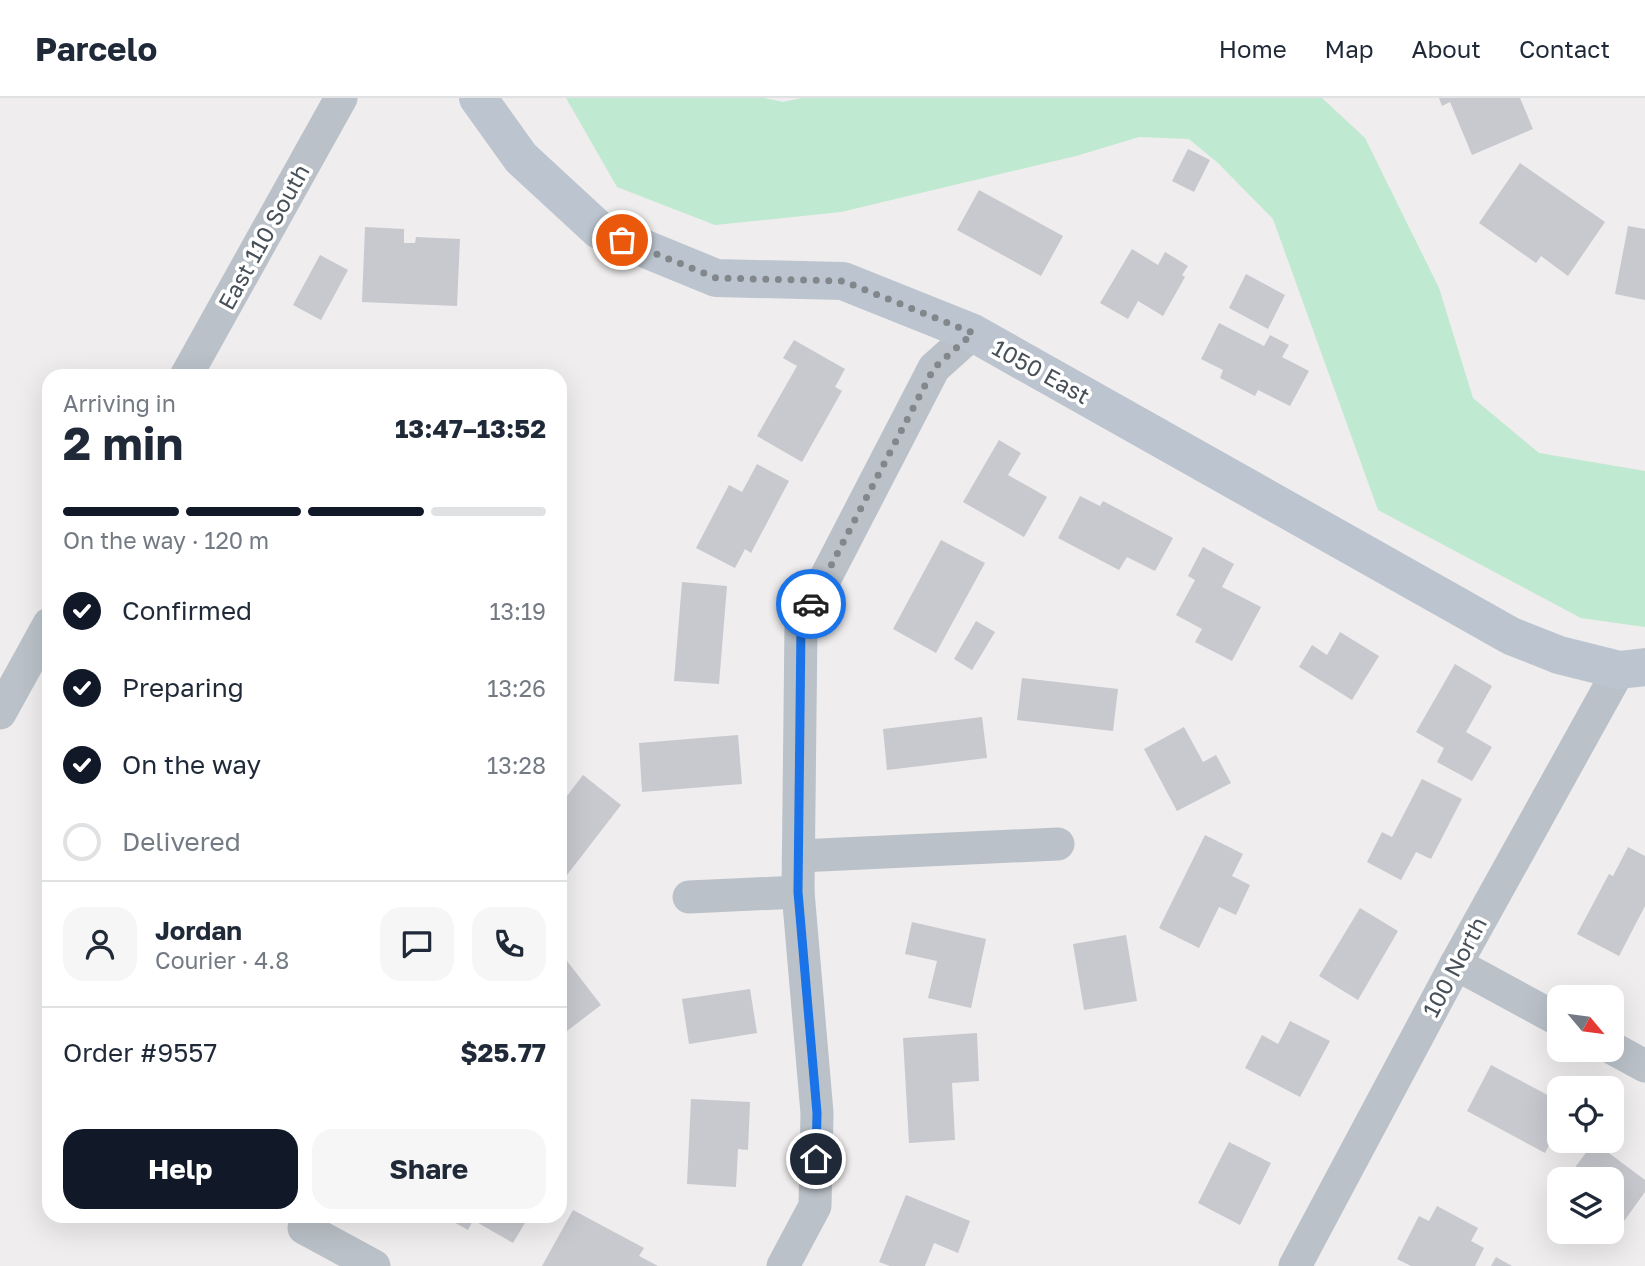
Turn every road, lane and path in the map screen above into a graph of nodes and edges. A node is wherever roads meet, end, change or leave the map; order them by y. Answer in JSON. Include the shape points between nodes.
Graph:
{"nodes":[{"id":1,"x":341,"y":98,"type":"edge"},
{"id":2,"x":478,"y":98,"type":"edge"},
{"id":3,"x":973,"y":333,"type":"junction"},
{"id":4,"x":190,"y":369,"type":"edge"},
{"id":5,"x":42,"y":635,"type":"edge"},
{"id":6,"x":1632,"y":669,"type":"edge"},
{"id":7,"x":5,"y":693,"type":"edge"},
{"id":8,"x":1058,"y":845,"type":"dead end"},
{"id":9,"x":799,"y":856,"type":"junction"},
{"id":10,"x":798,"y":892,"type":"junction"},
{"id":11,"x":689,"y":897,"type":"dead end"},
{"id":12,"x":1457,"y":964,"type":"junction"},
{"id":13,"x":1547,"y":1013,"type":"edge"},
{"id":14,"x":1624,"y":1055,"type":"edge"},
{"id":15,"x":1645,"y":1066,"type":"edge"},
{"id":16,"x":304,"y":1228,"type":"dead end"},
{"id":17,"x":374,"y":1266,"type":"edge"},
{"id":18,"x":783,"y":1266,"type":"edge"},
{"id":19,"x":1295,"y":1266,"type":"edge"}],
"edges":[{"from":1,"to":4,"type":"street","name":"East 110 South"},
{"from":2,"to":3,"type":"street","name":"1050 East","via":[[521,158],[599,230],[716,278],[843,281]]},
{"from":3,"to":6,"type":"street","name":"1050 East","via":[[1511,636],[1559,655]]},
{"from":3,"to":9,"type":"street","via":[[934,368],[801,625]]},
{"from":5,"to":7,"type":"street"},
{"from":6,"to":12,"type":"street","name":"100 North"},
{"from":8,"to":9,"type":"street"},
{"from":9,"to":10,"type":"street"},
{"from":10,"to":11,"type":"street"},
{"from":10,"to":18,"type":"street","via":[[817,1113],[814,1206]]},
{"from":12,"to":13,"type":"street"},
{"from":12,"to":19,"type":"street","name":"100 North"},
{"from":14,"to":15,"type":"street"},
{"from":16,"to":17,"type":"street"}]}
